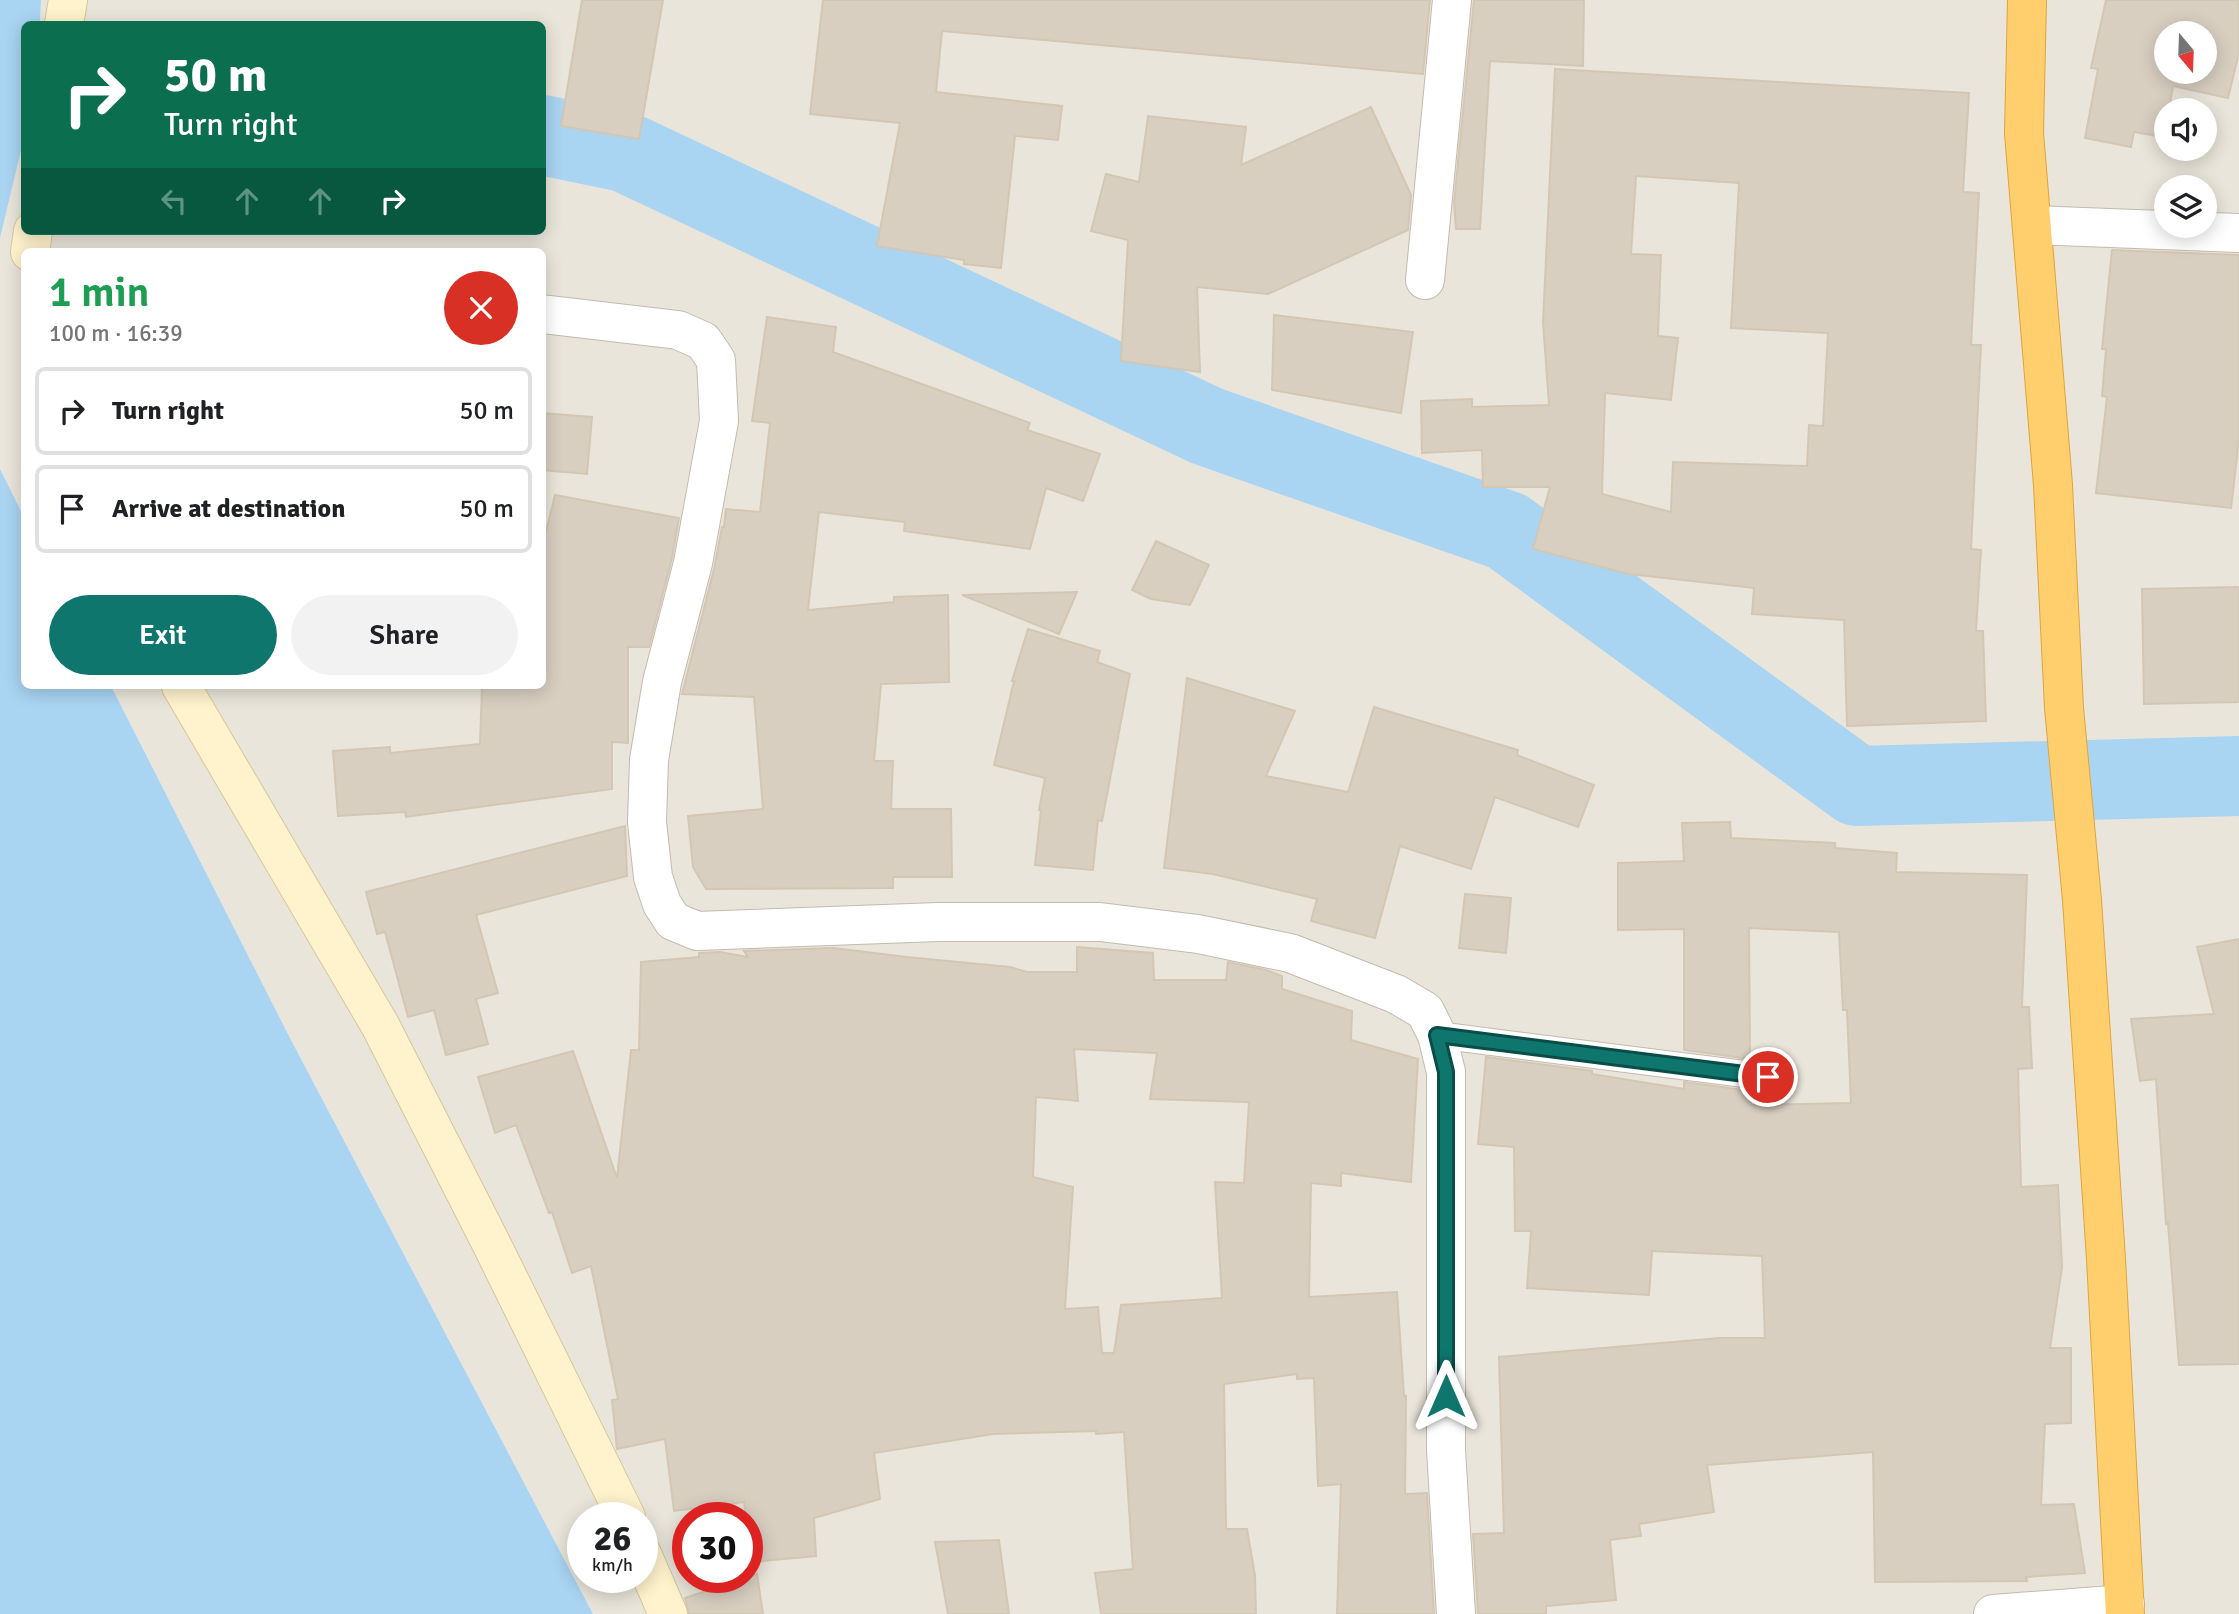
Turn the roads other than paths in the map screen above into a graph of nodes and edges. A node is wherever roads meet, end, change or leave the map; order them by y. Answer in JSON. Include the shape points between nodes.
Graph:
{"nodes":[{"id":1,"x":68,"y":0,"type":"edge"},
{"id":2,"x":1452,"y":0,"type":"edge"},
{"id":3,"x":2027,"y":0,"type":"edge"},
{"id":4,"x":64,"y":21,"type":"edge"},
{"id":5,"x":2032,"y":225,"type":"junction"},
{"id":6,"x":2239,"y":233,"type":"edge"},
{"id":7,"x":1425,"y":280,"type":"dead end"},
{"id":8,"x":546,"y":314,"type":"edge"},
{"id":9,"x":183,"y":689,"type":"edge"},
{"id":10,"x":1437,"y":1035,"type":"junction"},
{"id":11,"x":1768,"y":1077,"type":"dead end"},
{"id":12,"x":619,"y":1502,"type":"edge"},
{"id":13,"x":658,"y":1591,"type":"edge"},
{"id":14,"x":2125,"y":1609,"type":"edge"},
{"id":15,"x":668,"y":1614,"type":"edge"},
{"id":16,"x":1456,"y":1614,"type":"edge"},
{"id":17,"x":1993,"y":1614,"type":"edge"}],
"edges":[{"from":1,"to":4,"type":"street"},
{"from":2,"to":7,"type":"street"},
{"from":3,"to":5,"type":"highway","via":[[2024,133]]},
{"from":5,"to":6,"type":"street"},
{"from":5,"to":14,"type":"highway","via":[[2053,485],[2064,708],[2082,900]]},
{"from":8,"to":10,"type":"street","via":[[678,330],[703,341],[716,360],[719,421],[649,761],[647,822],[653,877],[673,921],[697,931],[938,922],[1100,922],[1198,934],[1290,953],[1396,993],[1425,1011]]},
{"from":9,"to":12,"type":"street","via":[[380,1025]]},
{"from":10,"to":11,"type":"lane"},
{"from":10,"to":16,"type":"street","via":[[1446,1072],[1446,1450]]},
{"from":13,"to":15,"type":"street"},
{"from":14,"to":17,"type":"street"}]}
